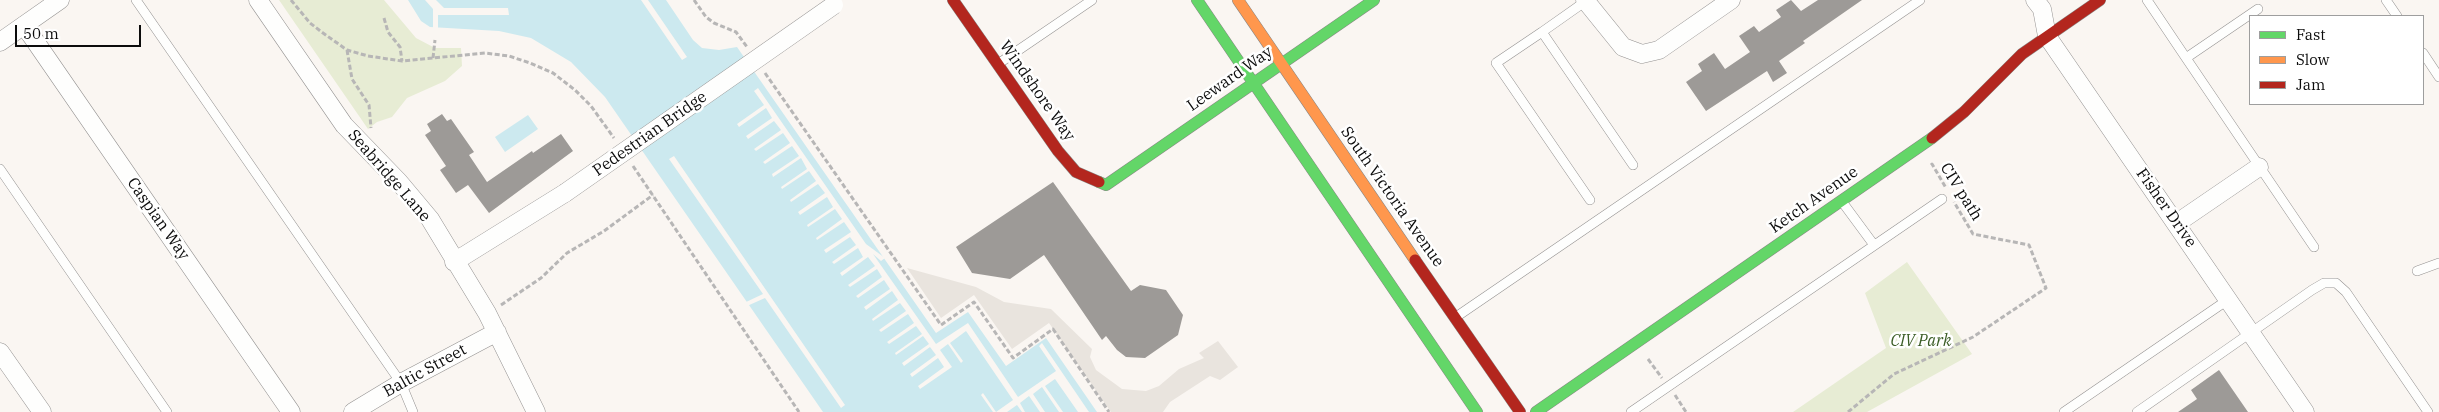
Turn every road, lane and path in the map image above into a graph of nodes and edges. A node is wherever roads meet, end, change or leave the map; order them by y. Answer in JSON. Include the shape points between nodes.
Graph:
{"nodes":[{"id":1,"x":60,"y":0,"type":"edge"},
{"id":2,"x":136,"y":0,"type":"edge"},
{"id":3,"x":258,"y":0,"type":"edge"},
{"id":4,"x":291,"y":0,"type":"edge"},
{"id":5,"x":694,"y":0,"type":"edge"},
{"id":6,"x":953,"y":0,"type":"edge"},
{"id":7,"x":1092,"y":0,"type":"edge"},
{"id":8,"x":1197,"y":0,"type":"edge"},
{"id":9,"x":1238,"y":0,"type":"edge"},
{"id":10,"x":1374,"y":0,"type":"edge"},
{"id":11,"x":1586,"y":0,"type":"edge"},
{"id":12,"x":1731,"y":0,"type":"edge"},
{"id":13,"x":1920,"y":0,"type":"edge"},
{"id":14,"x":2036,"y":0,"type":"edge"},
{"id":15,"x":2100,"y":0,"type":"edge"},
{"id":16,"x":2147,"y":0,"type":"edge"},
{"id":17,"x":2386,"y":0,"type":"edge"},
{"id":18,"x":837,"y":2,"type":"edge"},
{"id":19,"x":2258,"y":9,"type":"dead end"},
{"id":20,"x":2249,"y":15,"type":"edge"},
{"id":21,"x":2249,"y":15,"type":"edge"},
{"id":22,"x":2396,"y":15,"type":"edge"},
{"id":23,"x":384,"y":18,"type":"dead end"},
{"id":24,"x":24,"y":25,"type":"junction"},
{"id":25,"x":1542,"y":32,"type":"junction"},
{"id":26,"x":2048,"y":36,"type":"junction"},
{"id":27,"x":435,"y":40,"type":"dead end"},
{"id":28,"x":0,"y":42,"type":"edge"},
{"id":29,"x":748,"y":48,"type":"dead end"},
{"id":30,"x":348,"y":50,"type":"junction"},
{"id":31,"x":2424,"y":54,"type":"edge"},
{"id":32,"x":433,"y":58,"type":"junction"},
{"id":33,"x":2186,"y":58,"type":"junction"},
{"id":34,"x":402,"y":61,"type":"junction"},
{"id":35,"x":1280,"y":63,"type":"junction"},
{"id":36,"x":998,"y":64,"type":"junction"},
{"id":37,"x":765,"y":72,"type":"dead end"},
{"id":38,"x":2439,"y":77,"type":"edge"},
{"id":39,"x":1254,"y":82,"type":"junction"},
{"id":40,"x":619,"y":147,"type":"dead end"},
{"id":41,"x":368,"y":151,"type":"junction"},
{"id":42,"x":630,"y":163,"type":"dead end"},
{"id":43,"x":1634,"y":164,"type":"dead end"},
{"id":44,"x":2259,"y":167,"type":"junction"},
{"id":45,"x":0,"y":169,"type":"edge"},
{"id":46,"x":1925,"y":170,"type":"dead end"},
{"id":47,"x":1106,"y":185,"type":"joint"},
{"id":48,"x":653,"y":196,"type":"junction"},
{"id":49,"x":1945,"y":196,"type":"joint"},
{"id":50,"x":1590,"y":200,"type":"dead end"},
{"id":51,"x":1842,"y":201,"type":"junction"},
{"id":52,"x":1954,"y":201,"type":"dead end"},
{"id":53,"x":2177,"y":223,"type":"junction"},
{"id":54,"x":1874,"y":246,"type":"junction"},
{"id":55,"x":2314,"y":247,"type":"dead end"},
{"id":56,"x":454,"y":262,"type":"junction"},
{"id":57,"x":2439,"y":262,"type":"edge"},
{"id":58,"x":2417,"y":271,"type":"dead end"},
{"id":59,"x":2229,"y":299,"type":"junction"},
{"id":60,"x":487,"y":313,"type":"junction"},
{"id":61,"x":1455,"y":318,"type":"junction"},
{"id":62,"x":496,"y":332,"type":"junction"},
{"id":63,"x":2252,"y":332,"type":"junction"},
{"id":64,"x":1654,"y":351,"type":"dead end"},
{"id":65,"x":0,"y":352,"type":"edge"},
{"id":66,"x":1646,"y":357,"type":"dead end"},
{"id":67,"x":400,"y":383,"type":"junction"},
{"id":68,"x":42,"y":412,"type":"edge"},
{"id":69,"x":167,"y":412,"type":"edge"},
{"id":70,"x":291,"y":412,"type":"edge"},
{"id":71,"x":353,"y":412,"type":"edge"},
{"id":72,"x":413,"y":412,"type":"edge"},
{"id":73,"x":536,"y":412,"type":"edge"},
{"id":74,"x":799,"y":412,"type":"edge"},
{"id":75,"x":1109,"y":412,"type":"edge"},
{"id":76,"x":1477,"y":412,"type":"edge"},
{"id":77,"x":1520,"y":412,"type":"edge"},
{"id":78,"x":1536,"y":412,"type":"edge"},
{"id":79,"x":1631,"y":412,"type":"edge"},
{"id":80,"x":1848,"y":412,"type":"edge"},
{"id":81,"x":2064,"y":412,"type":"edge"},
{"id":82,"x":2137,"y":412,"type":"edge"},
{"id":83,"x":2305,"y":412,"type":"edge"},
{"id":84,"x":2428,"y":412,"type":"edge"}],
"edges":[{"from":1,"to":24,"type":"street"},
{"from":2,"to":67,"type":"lane"},
{"from":3,"to":41,"type":"street","name":"Seabridge Lane","via":[[344,125]]},
{"from":4,"to":30,"type":"path","via":[[310,22]]},
{"from":5,"to":29,"type":"path","via":[[706,17],[736,32]]},
{"from":6,"to":36,"type":"street","name":"Windshore Way"},
{"from":7,"to":36,"type":"lane"},
{"from":8,"to":39,"type":"street"},
{"from":9,"to":35,"type":"street","name":"South Victoria Avenue"},
{"from":10,"to":35,"type":"street","name":"Leeward Way"},
{"from":11,"to":12,"type":"street","via":[[1622,47],[1642,54],[1659,50]]},
{"from":11,"to":25,"type":"lane"},
{"from":13,"to":61,"type":"lane"},
{"from":14,"to":26,"type":"street","name":"Fisher Drive","via":[[2042,9]]},
{"from":15,"to":26,"type":"street","name":"Ketch Avenue"},
{"from":16,"to":33,"type":"lane"},
{"from":17,"to":22,"type":"lane"},
{"from":18,"to":56,"type":"street","name":"Pedestrian Bridge","bridge":true,"via":[[565,193]]},
{"from":19,"to":21,"type":"lane"},
{"from":20,"to":33,"type":"lane"},
{"from":23,"to":34,"type":"path","via":[[388,32],[400,47]]},
{"from":24,"to":28,"type":"street"},
{"from":24,"to":70,"type":"street","name":"Caspian Way"},
{"from":25,"to":43,"type":"lane"},
{"from":25,"to":50,"type":"lane","via":[[1496,63]]},
{"from":26,"to":51,"type":"street","name":"Ketch Avenue","via":[[2022,54],[1964,112],[1928,141]]},
{"from":26,"to":53,"type":"street","name":"Fisher Drive"},
{"from":27,"to":32,"type":"path"},
{"from":30,"to":34,"type":"path"},
{"from":30,"to":41,"type":"path","via":[[352,78],[369,104],[372,130]]},
{"from":31,"to":38,"type":"lane"},
{"from":32,"to":34,"type":"path"},
{"from":32,"to":40,"type":"path","via":[[493,54],[530,63],[553,73],[591,106]]},
{"from":33,"to":44,"type":"lane"},
{"from":35,"to":39,"type":"street","name":"Leeward Way"},
{"from":35,"to":61,"type":"street","name":"South Victoria Avenue"},
{"from":36,"to":47,"type":"street","name":"Windshore Way","via":[[1076,172]]},
{"from":37,"to":75,"type":"path","via":[[941,325],[974,302],[1013,358],[1053,329]]},
{"from":39,"to":47,"type":"street","name":"Leeward Way"},
{"from":39,"to":76,"type":"street"},
{"from":41,"to":56,"type":"street","name":"Seabridge Lane","via":[[430,219]]},
{"from":42,"to":48,"type":"path"},
{"from":44,"to":53,"type":"street"},
{"from":44,"to":55,"type":"lane"},
{"from":45,"to":69,"type":"lane"},
{"from":46,"to":49,"type":"path","name":"CIV path","via":[[1932,164]]},
{"from":48,"to":60,"type":"path","via":[[604,231],[567,252],[541,278]]},
{"from":48,"to":74,"type":"path"},
{"from":49,"to":54,"type":"lane"},
{"from":51,"to":54,"type":"lane"},
{"from":51,"to":78,"type":"street","name":"Ketch Avenue"},
{"from":52,"to":80,"type":"path","name":"CIV path","via":[[1973,234],[2029,245],[2046,288],[1973,337],[1894,374]]},
{"from":53,"to":59,"type":"street","name":"Fisher Drive"},
{"from":54,"to":79,"type":"lane"},
{"from":56,"to":60,"type":"street","name":"Seabridge Lane"},
{"from":57,"to":58,"type":"lane"},
{"from":59,"to":63,"type":"street","name":"Fisher Drive"},
{"from":59,"to":81,"type":"lane"},
{"from":60,"to":62,"type":"street","name":"Seabridge Lane"},
{"from":61,"to":77,"type":"street","name":"South Victoria Avenue"},
{"from":62,"to":67,"type":"street","name":"Baltic Street"},
{"from":62,"to":73,"type":"street","name":"Seabridge Lane"},
{"from":63,"to":82,"type":"lane"},
{"from":63,"to":83,"type":"street","name":"Fisher Drive"},
{"from":63,"to":84,"type":"lane","via":[[2324,283],[2336,283],[2346,292]]},
{"from":64,"to":66,"type":"path"},
{"from":65,"to":68,"type":"street"},
{"from":67,"to":71,"type":"street","name":"Baltic Street"},
{"from":67,"to":72,"type":"lane"}]}
